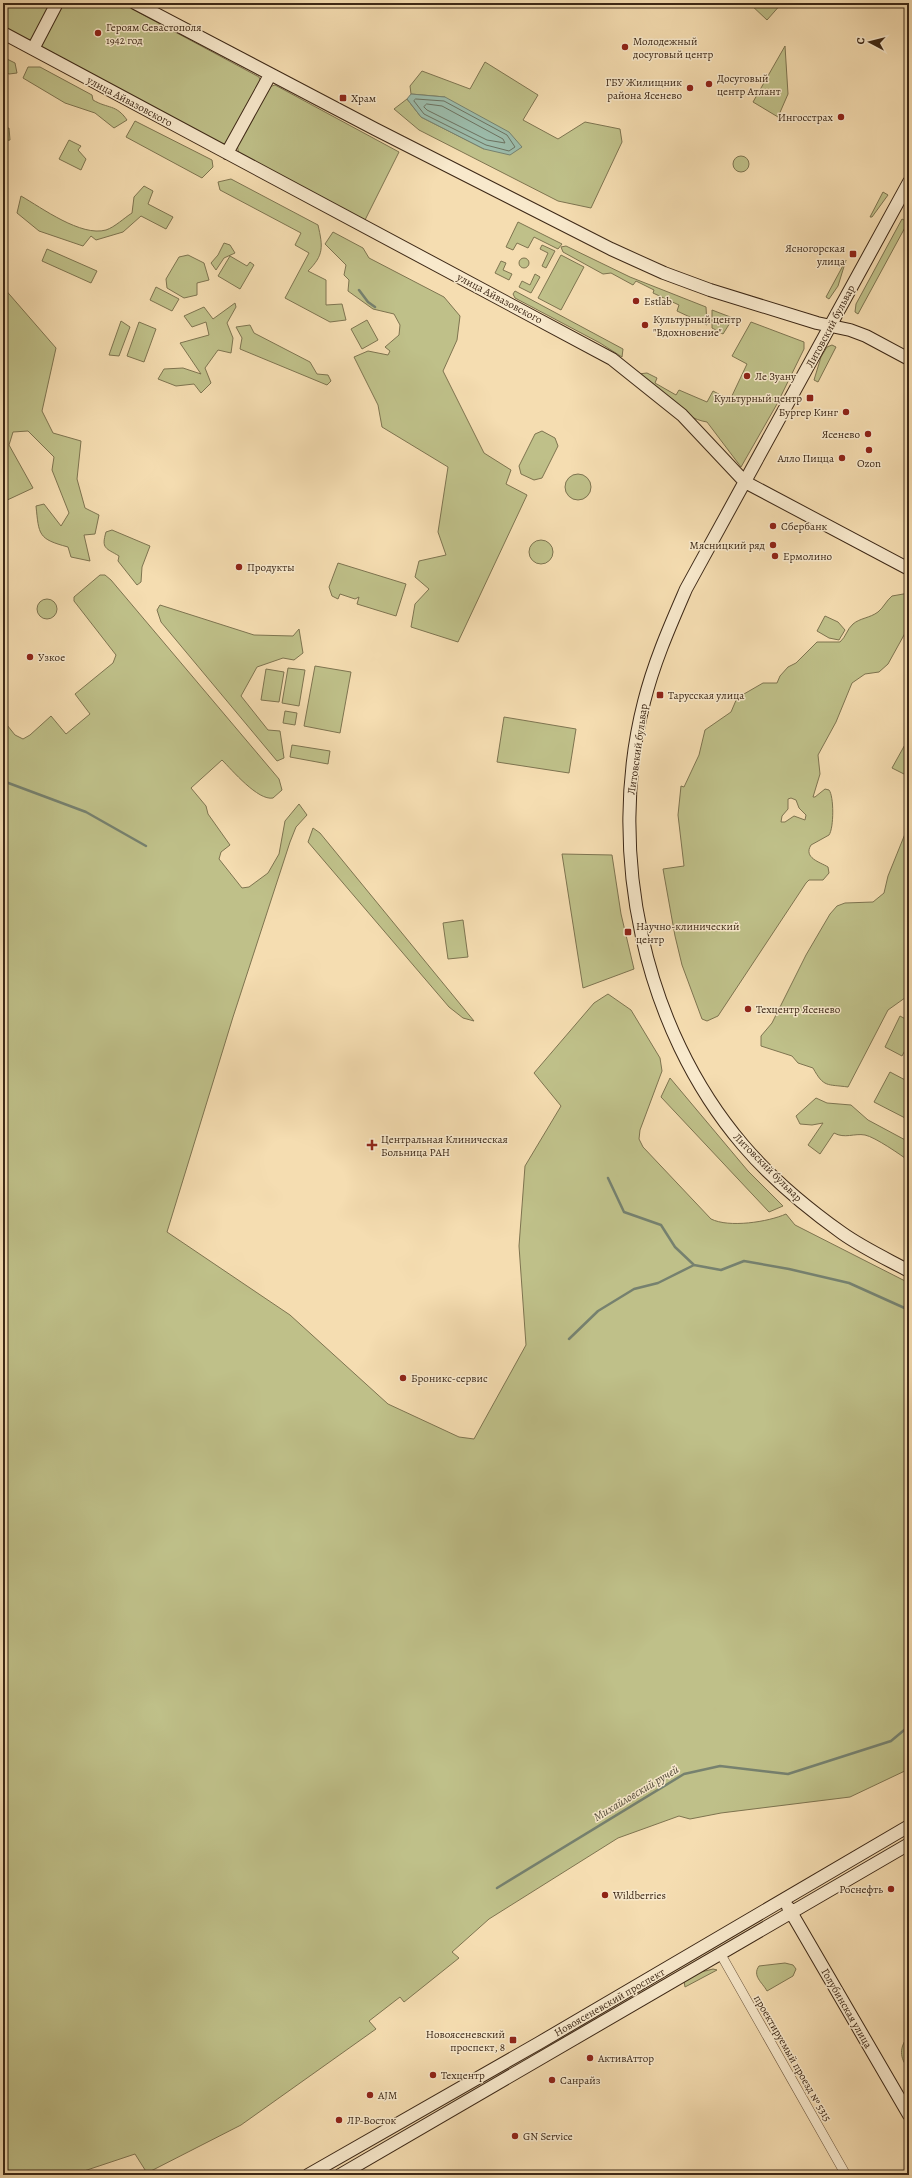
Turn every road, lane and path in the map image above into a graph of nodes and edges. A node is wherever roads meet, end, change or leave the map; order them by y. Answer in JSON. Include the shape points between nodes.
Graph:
{"nodes":[{"id":1,"x":57,"y":3,"type":"edge"},
{"id":2,"x":135,"y":3,"type":"edge"},
{"id":3,"x":3,"y":33,"type":"edge"},
{"id":4,"x":34,"y":49,"type":"junction"},
{"id":5,"x":270,"y":75,"type":"junction"},
{"id":6,"x":227,"y":153,"type":"junction"},
{"id":7,"x":909,"y":182,"type":"edge"},
{"id":8,"x":831,"y":326,"type":"junction"},
{"id":9,"x":909,"y":359,"type":"edge"},
{"id":10,"x":745,"y":482,"type":"junction"},
{"id":11,"x":909,"y":569,"type":"edge"},
{"id":12,"x":909,"y":1271,"type":"edge"},
{"id":13,"x":909,"y":1826,"type":"edge"},
{"id":14,"x":909,"y":1844,"type":"edge"},
{"id":15,"x":785,"y":1900,"type":"junction"},
{"id":16,"x":791,"y":1912,"type":"junction"},
{"id":17,"x":720,"y":1952,"type":"junction"},
{"id":18,"x":909,"y":2115,"type":"edge"},
{"id":19,"x":308,"y":2175,"type":"edge"},
{"id":20,"x":340,"y":2175,"type":"edge"},
{"id":21,"x":846,"y":2175,"type":"edge"}],
"edges":[{"from":1,"to":4,"type":"main road"},
{"from":2,"to":5,"type":"main road"},
{"from":3,"to":4,"type":"main road","name":"улица Айвазовского"},
{"from":4,"to":6,"type":"main road","name":"улица Айвазовского"},
{"from":5,"to":6,"type":"main road"},
{"from":5,"to":8,"type":"main road","via":[[612,249],[687,282]]},
{"from":6,"to":10,"type":"main road","name":"улица Айвазовского","via":[[612,359],[682,415]]},
{"from":7,"to":8,"type":"main road","name":"Литовский бульвар"},
{"from":8,"to":9,"type":"main road","via":[[866,336]]},
{"from":8,"to":10,"type":"main road","name":"Литовский бульвар"},
{"from":10,"to":11,"type":"main road"},
{"from":10,"to":12,"type":"main road","name":"Литовский бульвар","via":[[686,589],[661,645],[644,701],[633,761],[630,803],[629,850],[639,917],[651,971],[663,1007],[684,1056],[720,1115],[744,1146],[806,1205],[844,1234]]},
{"from":13,"to":15,"type":"main road","name":"Новоясеневский проспект"},
{"from":14,"to":16,"type":"main road","name":"Новоясеневский проспект"},
{"from":15,"to":16,"type":"main road","name":"Голубинская улица"},
{"from":15,"to":19,"type":"main road","name":"Новоясеневский проспект"},
{"from":16,"to":17,"type":"main road","name":"Новоясеневский проспект"},
{"from":16,"to":18,"type":"main road","name":"Голубинская улица"},
{"from":17,"to":20,"type":"main road","name":"Новоясеневский проспект"},
{"from":17,"to":21,"type":"street","name":"проектируемый проезд № 5315"}]}
